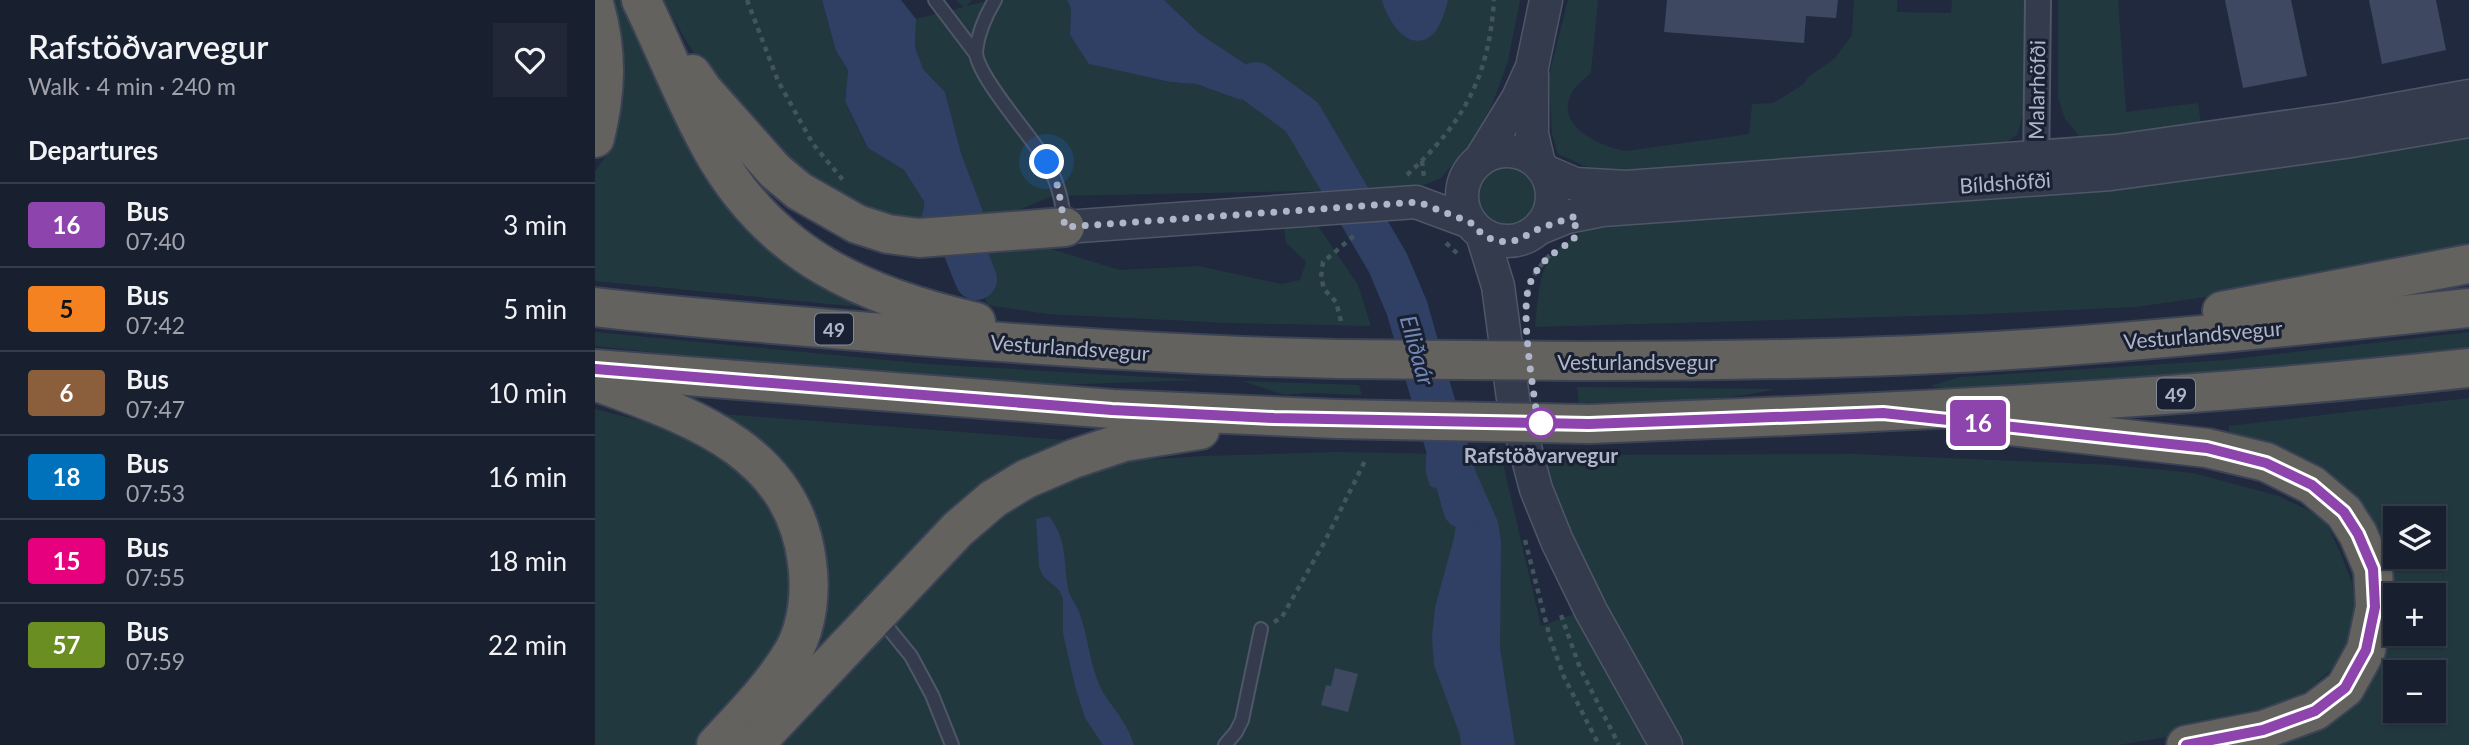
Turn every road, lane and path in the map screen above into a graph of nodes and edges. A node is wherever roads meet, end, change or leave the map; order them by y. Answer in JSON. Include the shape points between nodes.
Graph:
{"nodes":[{"id":1,"x":641,"y":0,"type":"edge"},
{"id":2,"x":747,"y":0,"type":"edge"},
{"id":3,"x":935,"y":0,"type":"edge"},
{"id":4,"x":995,"y":0,"type":"edge"},
{"id":5,"x":1494,"y":0,"type":"edge"},
{"id":6,"x":1546,"y":0,"type":"edge"},
{"id":7,"x":2038,"y":0,"type":"edge"},
{"id":8,"x":595,"y":7,"type":"edge"},
{"id":9,"x":976,"y":54,"type":"junction"},
{"id":10,"x":1532,"y":67,"type":"junction"},
{"id":11,"x":2469,"y":96,"type":"edge"},
{"id":12,"x":2469,"y":121,"type":"edge"},
{"id":13,"x":595,"y":138,"type":"edge"},
{"id":14,"x":1475,"y":165,"type":"junction"},
{"id":15,"x":1542,"y":168,"type":"junction"},
{"id":16,"x":2036,"y":168,"type":"junction"},
{"id":17,"x":844,"y":180,"type":"dead end"},
{"id":18,"x":1412,"y":198,"type":"junction"},
{"id":19,"x":1576,"y":216,"type":"junction"},
{"id":20,"x":1065,"y":227,"type":"junction"},
{"id":21,"x":1476,"y":228,"type":"junction"},
{"id":22,"x":1535,"y":232,"type":"junction"},
{"id":23,"x":1339,"y":248,"type":"dead end"},
{"id":24,"x":2469,"y":264,"type":"edge"},
{"id":25,"x":1528,"y":298,"type":"dead end"},
{"id":26,"x":595,"y":307,"type":"edge"},
{"id":27,"x":2469,"y":308,"type":"edge"},
{"id":28,"x":1341,"y":321,"type":"dead end"},
{"id":29,"x":1503,"y":321,"type":"junction"},
{"id":30,"x":1073,"y":348,"type":"junction"},
{"id":31,"x":2024,"y":349,"type":"junction"},
{"id":32,"x":2469,"y":368,"type":"edge"},
{"id":33,"x":595,"y":369,"type":"edge"},
{"id":34,"x":595,"y":381,"type":"edge"},
{"id":35,"x":1883,"y":413,"type":"junction"},
{"id":36,"x":1274,"y":418,"type":"junction"},
{"id":37,"x":1366,"y":459,"type":"dead end"},
{"id":38,"x":877,"y":615,"type":"junction"},
{"id":39,"x":1261,"y":629,"type":"joint"},
{"id":40,"x":716,"y":745,"type":"edge"},
{"id":41,"x":754,"y":745,"type":"edge"},
{"id":42,"x":952,"y":745,"type":"edge"},
{"id":43,"x":1224,"y":745,"type":"edge"},
{"id":44,"x":1666,"y":745,"type":"edge"},
{"id":45,"x":2186,"y":745,"type":"edge"}],
"edges":[{"from":1,"to":20,"type":"highway","via":[[703,90],[775,171],[827,210],[888,234],[919,238]]},
{"from":1,"to":30,"type":"highway","via":[[712,150],[753,206],[784,238],[817,263],[887,297]]},
{"from":2,"to":17,"type":"path","via":[[778,81],[813,144]]},
{"from":3,"to":9,"type":"lane"},
{"from":4,"to":9,"type":"lane","via":[[982,26]]},
{"from":5,"to":18,"type":"path","via":[[1479,81],[1461,115],[1422,161]]},
{"from":6,"to":10,"type":"street"},
{"from":7,"to":16,"type":"street","name":"Malarhöfði"},
{"from":8,"to":13,"type":"highway","via":[[605,85]]},
{"from":9,"to":20,"type":"lane","via":[[994,89],[1047,162],[1058,187]]},
{"from":10,"to":14,"type":"street"},
{"from":10,"to":15,"type":"street","via":[[1532,134]]},
{"from":11,"to":16,"type":"street","name":"Bíldshöfði","via":[[2116,151]]},
{"from":12,"to":16,"type":"street","name":"Bíldshöfði","via":[[2111,174]]},
{"from":14,"to":15,"type":"street","name":"Bíldshöfði","via":[[1504,151],[1529,156]]},
{"from":14,"to":18,"type":"street","name":"Bíldshöfði"},
{"from":14,"to":21,"type":"street","via":[[1464,182],[1462,196]]},
{"from":15,"to":16,"type":"street","name":"Bíldshöfði","via":[[1575,184],[1626,187]]},
{"from":15,"to":22,"type":"street","via":[[1550,182],[1552,206]]},
{"from":16,"to":19,"type":"street","name":"Bíldshöfði"},
{"from":18,"to":20,"type":"street","name":"Bíldshöfði"},
{"from":18,"to":21,"type":"street","name":"Bíldshöfði"},
{"from":19,"to":22,"type":"street","name":"Bíldshöfði"},
{"from":19,"to":25,"type":"path","via":[[1574,240],[1544,261]]},
{"from":21,"to":22,"type":"street","name":"Bíldshöfði","via":[[1493,240],[1506,242]]},
{"from":21,"to":29,"type":"street","via":[[1498,286]]},
{"from":22,"to":29,"type":"street","via":[[1518,259]]},
{"from":23,"to":28,"type":"path","via":[[1323,262],[1321,276]]},
{"from":24,"to":31,"type":"highway"},
{"from":26,"to":30,"type":"highway","name":"Vesturlandsvegur","number":"49"},
{"from":27,"to":31,"type":"highway","name":"Vesturlandsvegur","number":"49"},
{"from":29,"to":44,"type":"street","via":[[1514,406],[1536,489],[1591,611]]},
{"from":30,"to":31,"type":"highway","name":"Vesturlandsvegur","number":"49","bridge":true,"via":[[1221,356],[1582,361],[1742,361]]},
{"from":32,"to":35,"type":"highway","number":"49","via":[[2322,384]]},
{"from":33,"to":36,"type":"highway","number":"49","via":[[1112,410]]},
{"from":34,"to":40,"type":"highway","via":[[719,434],[753,458],[779,485],[798,519],[809,581],[807,611],[795,648],[763,695]]},
{"from":35,"to":36,"type":"highway","number":"49","bridge":true,"via":[[1589,424]]},
{"from":35,"to":45,"type":"highway","via":[[2207,448],[2266,463],[2312,485],[2344,512],[2373,569],[2375,607],[2366,650],[2345,688],[2315,711],[2263,730]]},
{"from":36,"to":38,"type":"highway","via":[[1124,442],[1026,479],[958,529]]},
{"from":37,"to":39,"type":"path","via":[[1282,617]]},
{"from":38,"to":41,"type":"highway"},
{"from":38,"to":42,"type":"lane","via":[[911,656]]},
{"from":39,"to":43,"type":"lane","via":[[1242,720]]}]}
